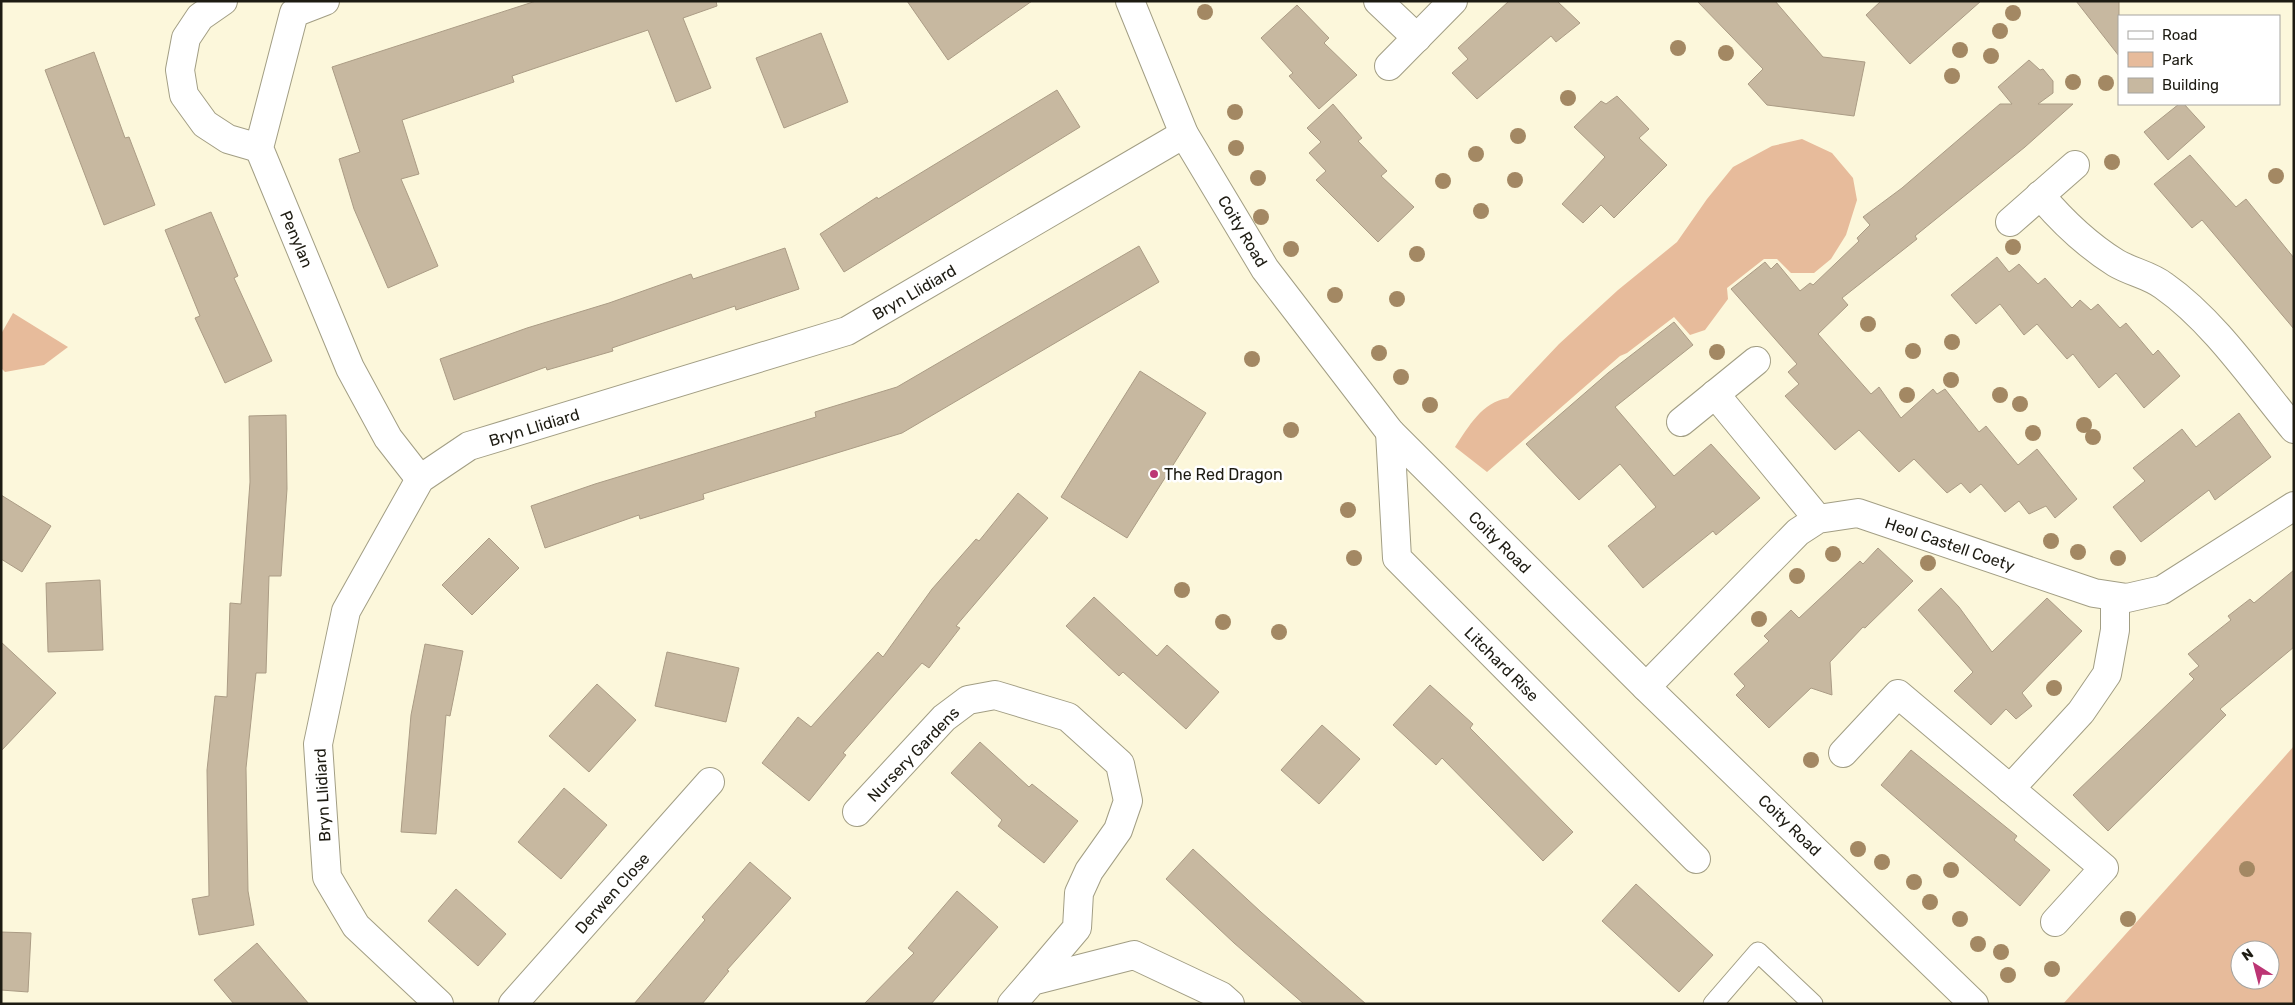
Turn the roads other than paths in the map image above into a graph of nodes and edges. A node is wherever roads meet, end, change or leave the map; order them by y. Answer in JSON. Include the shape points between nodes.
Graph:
{"nodes":[{"id":1,"x":223,"y":1,"type":"edge"},
{"id":2,"x":325,"y":1,"type":"edge"},
{"id":3,"x":1378,"y":1,"type":"edge"},
{"id":4,"x":1452,"y":1,"type":"edge"},
{"id":5,"x":1133,"y":2,"type":"edge"},
{"id":6,"x":283,"y":7,"type":"edge"},
{"id":7,"x":1417,"y":38,"type":"junction"},
{"id":8,"x":1389,"y":66,"type":"dead end"},
{"id":9,"x":1184,"y":134,"type":"junction"},
{"id":10,"x":259,"y":148,"type":"junction"},
{"id":11,"x":2075,"y":165,"type":"dead end"},
{"id":12,"x":2040,"y":195,"type":"junction"},
{"id":13,"x":2010,"y":222,"type":"dead end"},
{"id":14,"x":1756,"y":361,"type":"dead end"},
{"id":15,"x":1715,"y":394,"type":"junction"},
{"id":16,"x":1681,"y":422,"type":"dead end"},
{"id":17,"x":2294,"y":429,"type":"edge"},
{"id":18,"x":1390,"y":432,"type":"junction"},
{"id":19,"x":420,"y":479,"type":"junction"},
{"id":20,"x":2294,"y":506,"type":"edge"},
{"id":21,"x":1818,"y":519,"type":"junction"},
{"id":22,"x":2115,"y":597,"type":"junction"},
{"id":23,"x":1646,"y":687,"type":"junction"},
{"id":24,"x":1844,"y":753,"type":"dead end"},
{"id":25,"x":710,"y":782,"type":"dead end"},
{"id":26,"x":2010,"y":789,"type":"junction"},
{"id":27,"x":857,"y":812,"type":"dead end"},
{"id":28,"x":1696,"y":859,"type":"dead end"},
{"id":29,"x":2055,"y":922,"type":"dead end"},
{"id":30,"x":1032,"y":981,"type":"junction"},
{"id":31,"x":439,"y":1004,"type":"edge"},
{"id":32,"x":513,"y":1004,"type":"edge"},
{"id":33,"x":1012,"y":1004,"type":"edge"},
{"id":34,"x":1230,"y":1004,"type":"edge"},
{"id":35,"x":1713,"y":1004,"type":"edge"},
{"id":36,"x":1813,"y":1004,"type":"edge"},
{"id":37,"x":1974,"y":1004,"type":"edge"}],
"edges":[{"from":1,"to":10,"type":"street","via":[[200,17],[186,38],[180,70],[184,95],[205,124],[228,139]]},
{"from":2,"to":6,"type":"street"},
{"from":3,"to":7,"type":"street"},
{"from":4,"to":7,"type":"street"},
{"from":5,"to":9,"type":"street","name":"Coity Road"},
{"from":6,"to":10,"type":"street"},
{"from":7,"to":8,"type":"street"},
{"from":9,"to":18,"type":"street","name":"Coity Road","via":[[1265,269]]},
{"from":9,"to":19,"type":"street","name":"Bryn Llidiard","via":[[847,331],[469,446]]},
{"from":10,"to":19,"type":"street","name":"Penylan","via":[[350,368],[388,438]]},
{"from":11,"to":12,"type":"street"},
{"from":12,"to":13,"type":"street"},
{"from":12,"to":17,"type":"street","via":[[2082,238],[2117,263],[2163,284],[2198,313]]},
{"from":14,"to":15,"type":"street"},
{"from":15,"to":16,"type":"street"},
{"from":15,"to":21,"type":"street"},
{"from":18,"to":23,"type":"street","name":"Coity Road"},
{"from":18,"to":28,"type":"street","name":"Litchard Rise","via":[[1397,558]]},
{"from":19,"to":31,"type":"street","name":"Bryn Llidiard","via":[[346,610],[318,744],[327,877],[356,926]]},
{"from":20,"to":22,"type":"street","name":"Heol Castell Coety","via":[[2162,590],[2127,598]]},
{"from":21,"to":22,"type":"street","name":"Heol Castell Coety","via":[[1858,514],[2094,593]]},
{"from":21,"to":23,"type":"street","name":"Heol Castell Coety","via":[[1798,532]]},
{"from":22,"to":26,"type":"street","via":[[2116,630],[2107,674],[2081,712]]},
{"from":23,"to":37,"type":"street","name":"Coity Road"},
{"from":24,"to":26,"type":"street","via":[[1898,694]]},
{"from":25,"to":32,"type":"street","name":"Derwen Close"},
{"from":26,"to":29,"type":"street","via":[[2104,868]]},
{"from":27,"to":30,"type":"street","name":"Nursery Gardens","via":[[944,718],[968,700],[995,695],[1068,717],[1120,764],[1128,801],[1118,830],[1089,871],[1079,893],[1077,928]]},
{"from":30,"to":33,"type":"street","name":"Nursery Gardens"},
{"from":30,"to":34,"type":"street","via":[[1134,955],[1221,996]]},
{"from":35,"to":36,"type":"lane","via":[[1758,952]]}]}
